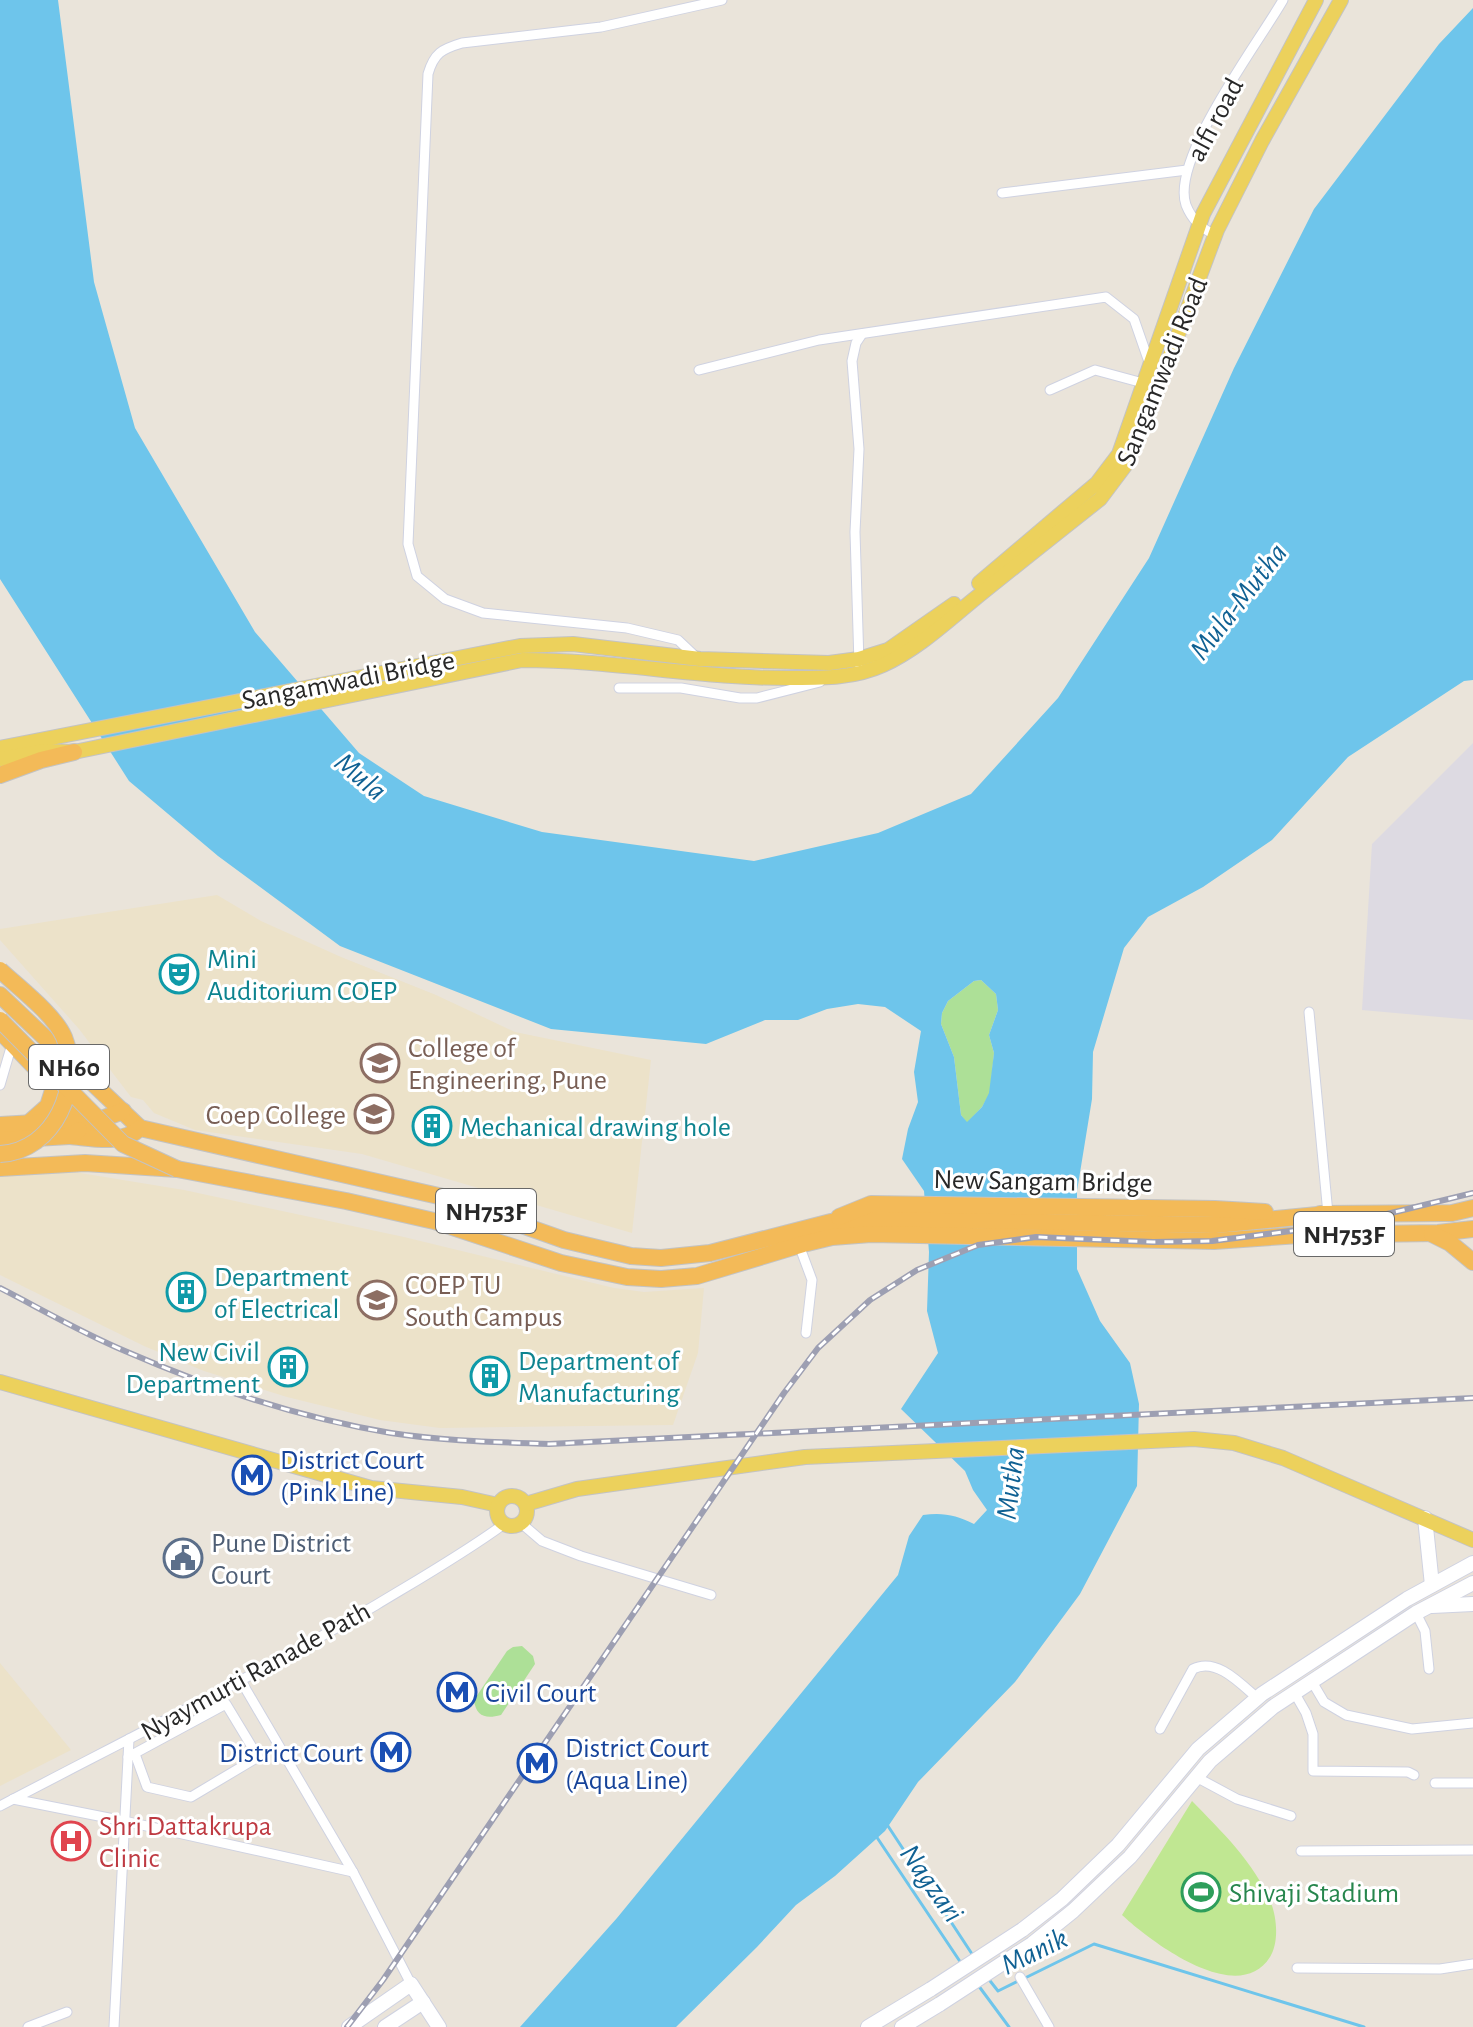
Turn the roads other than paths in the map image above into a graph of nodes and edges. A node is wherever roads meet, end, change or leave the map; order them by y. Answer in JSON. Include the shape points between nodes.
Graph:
{"nodes":[{"id":1,"x":722,"y":0,"type":"edge"},
{"id":2,"x":1283,"y":0,"type":"edge"},
{"id":3,"x":1316,"y":0,"type":"edge"},
{"id":4,"x":1341,"y":0,"type":"edge"},
{"id":5,"x":1187,"y":170,"type":"junction"},
{"id":6,"x":1002,"y":193,"type":"dead end"},
{"id":7,"x":1199,"y":227,"type":"junction"},
{"id":8,"x":1215,"y":235,"type":"junction"},
{"id":9,"x":862,"y":334,"type":"junction"},
{"id":10,"x":1150,"y":365,"type":"junction"},
{"id":11,"x":699,"y":370,"type":"dead end"},
{"id":12,"x":1143,"y":383,"type":"junction"},
{"id":13,"x":1050,"y":390,"type":"dead end"},
{"id":14,"x":700,"y":659,"type":"junction"},
{"id":15,"x":860,"y":666,"type":"junction"},
{"id":16,"x":832,"y":670,"type":"junction"},
{"id":17,"x":697,"y":674,"type":"joint"},
{"id":18,"x":619,"y":688,"type":"dead end"},
{"id":19,"x":0,"y":748,"type":"edge"},
{"id":20,"x":74,"y":752,"type":"junction"},
{"id":21,"x":0,"y":759,"type":"edge"},
{"id":22,"x":0,"y":775,"type":"edge"},
{"id":23,"x":0,"y":972,"type":"edge"},
{"id":24,"x":0,"y":995,"type":"edge"},
{"id":25,"x":1309,"y":1012,"type":"dead end"},
{"id":26,"x":0,"y":1020,"type":"edge"},
{"id":27,"x":0,"y":1031,"type":"edge"},
{"id":28,"x":12,"y":1044,"type":"junction"},
{"id":29,"x":55,"y":1048,"type":"junction"},
{"id":30,"x":0,"y":1085,"type":"edge"},
{"id":31,"x":54,"y":1087,"type":"junction"},
{"id":32,"x":123,"y":1111,"type":"junction"},
{"id":33,"x":28,"y":1123,"type":"junction"},
{"id":34,"x":0,"y":1125,"type":"edge"},
{"id":35,"x":140,"y":1128,"type":"junction"},
{"id":36,"x":81,"y":1129,"type":"junction"},
{"id":37,"x":103,"y":1138,"type":"junction"},
{"id":38,"x":0,"y":1140,"type":"edge"},
{"id":39,"x":0,"y":1154,"type":"edge"},
{"id":40,"x":0,"y":1168,"type":"edge"},
{"id":41,"x":177,"y":1169,"type":"junction"},
{"id":42,"x":1472,"y":1208,"type":"edge"},
{"id":43,"x":1328,"y":1214,"type":"junction"},
{"id":44,"x":872,"y":1219,"type":"junction"},
{"id":45,"x":1473,"y":1223,"type":"edge"},
{"id":46,"x":1215,"y":1225,"type":"junction"},
{"id":47,"x":1473,"y":1229,"type":"edge"},
{"id":48,"x":1250,"y":1230,"type":"junction"},
{"id":49,"x":1430,"y":1233,"type":"junction"},
{"id":50,"x":799,"y":1245,"type":"junction"},
{"id":51,"x":1473,"y":1262,"type":"edge"},
{"id":52,"x":806,"y":1333,"type":"dead end"},
{"id":53,"x":0,"y":1382,"type":"edge"},
{"id":54,"x":526,"y":1504,"type":"junction"},
{"id":55,"x":498,"y":1505,"type":"junction"},
{"id":56,"x":1425,"y":1518,"type":"junction"},
{"id":57,"x":521,"y":1523,"type":"junction"},
{"id":58,"x":504,"y":1524,"type":"junction"},
{"id":59,"x":1453,"y":1531,"type":"junction"},
{"id":60,"x":1473,"y":1533,"type":"edge"},
{"id":61,"x":1473,"y":1540,"type":"edge"},
{"id":62,"x":1473,"y":1563,"type":"edge"},
{"id":63,"x":1473,"y":1583,"type":"edge"},
{"id":64,"x":1432,"y":1585,"type":"junction"},
{"id":65,"x":711,"y":1595,"type":"dead end"},
{"id":66,"x":1473,"y":1604,"type":"edge"},
{"id":67,"x":1422,"y":1610,"type":"junction"},
{"id":68,"x":1429,"y":1669,"type":"dead end"},
{"id":69,"x":1311,"y":1680,"type":"junction"},
{"id":70,"x":241,"y":1681,"type":"junction"},
{"id":71,"x":1294,"y":1692,"type":"junction"},
{"id":72,"x":1257,"y":1698,"type":"junction"},
{"id":73,"x":1473,"y":1723,"type":"edge"},
{"id":74,"x":1160,"y":1729,"type":"dead end"},
{"id":75,"x":129,"y":1739,"type":"junction"},
{"id":76,"x":132,"y":1755,"type":"junction"},
{"id":77,"x":1414,"y":1775,"type":"dead end"},
{"id":78,"x":1196,"y":1777,"type":"junction"},
{"id":79,"x":1435,"y":1783,"type":"dead end"},
{"id":80,"x":1473,"y":1783,"type":"edge"},
{"id":81,"x":13,"y":1799,"type":"junction"},
{"id":82,"x":0,"y":1806,"type":"edge"},
{"id":83,"x":1291,"y":1816,"type":"dead end"},
{"id":84,"x":124,"y":1821,"type":"junction"},
{"id":85,"x":1473,"y":1850,"type":"edge"},
{"id":86,"x":1301,"y":1851,"type":"dead end"},
{"id":87,"x":353,"y":1872,"type":"junction"},
{"id":88,"x":1087,"y":1874,"type":"junction"},
{"id":89,"x":1100,"y":1886,"type":"junction"},
{"id":90,"x":1473,"y":1964,"type":"edge"},
{"id":91,"x":1297,"y":1968,"type":"dead end"},
{"id":92,"x":1022,"y":1981,"type":"dead end"},
{"id":93,"x":411,"y":1984,"type":"junction"},
{"id":94,"x":913,"y":2000,"type":"junction"},
{"id":95,"x":383,"y":2001,"type":"junction"},
{"id":96,"x":423,"y":2002,"type":"junction"},
{"id":97,"x":67,"y":2012,"type":"dead end"},
{"id":98,"x":921,"y":2015,"type":"junction"},
{"id":99,"x":436,"y":2023,"type":"edge"},
{"id":100,"x":394,"y":2025,"type":"edge"},
{"id":101,"x":28,"y":2027,"type":"edge"},
{"id":102,"x":114,"y":2027,"type":"edge"},
{"id":103,"x":349,"y":2027,"type":"edge"},
{"id":104,"x":868,"y":2027,"type":"edge"},
{"id":105,"x":903,"y":2027,"type":"edge"},
{"id":106,"x":1049,"y":2027,"type":"edge"}],
"edges":[{"from":1,"to":14,"type":"street","via":[[601,27],[462,43],[433,57],[428,74],[408,544],[417,576],[445,599],[483,613],[627,628],[678,640]]},
{"from":2,"to":5,"type":"street","name":"alfi road","via":[[1210,115]]},
{"from":3,"to":7,"type":"main road","name":"Sangamwadi Road"},
{"from":4,"to":8,"type":"main road","name":"Sangamwadi Road"},
{"from":5,"to":6,"type":"street"},
{"from":5,"to":7,"type":"street","name":"alfi road","via":[[1185,202]]},
{"from":7,"to":8,"type":"street"},
{"from":7,"to":10,"type":"main road","name":"Sangamwadi Road"},
{"from":8,"to":15,"type":"main road","name":"Sangamwadi Road","via":[[1145,423],[1115,482],[928,637],[883,665]]},
{"from":9,"to":10,"type":"street","via":[[1106,297],[1134,319]]},
{"from":9,"to":11,"type":"street"},
{"from":9,"to":15,"type":"street","via":[[852,361]]},
{"from":10,"to":12,"type":"main road","name":"Sangamwadi Road"},
{"from":12,"to":13,"type":"street","via":[[1095,370]]},
{"from":12,"to":15,"type":"main road","name":"Sangamwadi Road","via":[[1119,454],[1097,483],[947,609]]},
{"from":14,"to":16,"type":"main road","name":"Sangamwadi Bridge"},
{"from":14,"to":19,"type":"main road","name":"Sangamwadi Bridge","via":[[573,644],[520,646]]},
{"from":15,"to":16,"type":"main road","name":"Sangamwadi Road"},
{"from":16,"to":17,"type":"main road","name":"Sangamwadi Road","via":[[761,678]]},
{"from":16,"to":18,"type":"street","via":[[757,698],[681,688]]},
{"from":17,"to":20,"type":"main road","name":"Sangamwadi Bridge","via":[[522,660]]},
{"from":20,"to":21,"type":"main road","name":"Sangamwadi Bridge"},
{"from":20,"to":22,"type":"highway"},
{"from":23,"to":29,"type":"highway","via":[[52,1028]]},
{"from":23,"to":39,"type":"highway","number":"NH60","bridge":true,"via":[[56,1025],[69,1064],[56,1122],[24,1149]]},
{"from":24,"to":29,"type":"highway"},
{"from":25,"to":43,"type":"street"},
{"from":26,"to":41,"type":"highway","bridge":true,"via":[[123,1144]]},
{"from":27,"to":28,"type":"highway","number":"NH60"},
{"from":28,"to":30,"type":"street"},
{"from":28,"to":31,"type":"highway","number":"NH60"},
{"from":29,"to":32,"type":"highway"},
{"from":31,"to":33,"type":"highway","number":"NH60","via":[[45,1111]]},
{"from":31,"to":36,"type":"highway","number":"NH60"},
{"from":32,"to":35,"type":"highway"},
{"from":32,"to":36,"type":"highway","number":"NH60"},
{"from":33,"to":34,"type":"highway","number":"NH60"},
{"from":33,"to":36,"type":"highway","number":"NH60","via":[[68,1121]]},
{"from":35,"to":37,"type":"highway","via":[[126,1137]]},
{"from":35,"to":44,"type":"highway","number":"NH753F","via":[[443,1197],[564,1240],[631,1256],[710,1253],[831,1222]]},
{"from":36,"to":37,"type":"highway"},
{"from":36,"to":37,"type":"highway"},
{"from":36,"to":38,"type":"highway"},
{"from":40,"to":41,"type":"highway","via":[[85,1163]]},
{"from":41,"to":50,"type":"highway","number":"NH753F","via":[[434,1221],[561,1263],[627,1277],[697,1276]]},
{"from":42,"to":43,"type":"highway","number":"NH753F","via":[[1452,1213]]},
{"from":42,"to":45,"type":"main road"},
{"from":43,"to":46,"type":"highway","number":"NH753F"},
{"from":43,"to":48,"type":"highway","number":"NH753F"},
{"from":44,"to":46,"type":"highway","name":"New Sangam Bridge","number":"NH753F"},
{"from":44,"to":46,"type":"highway","name":"New Sangam Bridge","number":"NH753F"},
{"from":44,"to":50,"type":"highway","number":"NH753F"},
{"from":46,"to":48,"type":"highway","number":"NH753F"},
{"from":47,"to":49,"type":"highway","number":"NH753F"},
{"from":48,"to":49,"type":"highway","number":"NH753F","via":[[1300,1235]]},
{"from":49,"to":51,"type":"highway"},
{"from":50,"to":52,"type":"street","via":[[812,1280]]},
{"from":53,"to":55,"type":"main road","via":[[371,1488]]},
{"from":54,"to":55,"type":"main road","via":[[512,1496]]},
{"from":54,"to":56,"type":"main road","via":[[577,1489],[805,1457],[1194,1439],[1234,1443],[1283,1458]]},
{"from":54,"to":57,"type":"main road"},
{"from":55,"to":58,"type":"main road"},
{"from":56,"to":59,"type":"main road"},
{"from":56,"to":64,"type":"main road"},
{"from":57,"to":58,"type":"main road"},
{"from":57,"to":65,"type":"street","via":[[542,1541],[581,1556]]},
{"from":58,"to":70,"type":"street","name":"Nyaymurti Ranade Path"},
{"from":59,"to":60,"type":"main road"},
{"from":59,"to":61,"type":"main road"},
{"from":62,"to":64,"type":"main road"},
{"from":63,"to":67,"type":"main road"},
{"from":64,"to":72,"type":"main road"},
{"from":66,"to":67,"type":"main road"},
{"from":67,"to":68,"type":"street"},
{"from":67,"to":69,"type":"main road"},
{"from":69,"to":71,"type":"main road"},
{"from":69,"to":73,"type":"street","via":[[1324,1702],[1346,1715],[1412,1729]]},
{"from":70,"to":75,"type":"street","name":"Nyaymurti Ranade Path"},
{"from":70,"to":87,"type":"street"},
{"from":71,"to":77,"type":"street","via":[[1313,1734],[1313,1771]]},
{"from":71,"to":78,"type":"main road"},
{"from":72,"to":74,"type":"street","via":[[1210,1664],[1201,1665],[1193,1669]]},
{"from":72,"to":88,"type":"main road","via":[[1198,1749]]},
{"from":75,"to":76,"type":"street"},
{"from":75,"to":81,"type":"street","name":"Nyaymurti Ranade Path"},
{"from":76,"to":76,"type":"street","via":[[226,1704],[258,1757],[191,1797],[147,1787]]},
{"from":76,"to":84,"type":"street"},
{"from":78,"to":83,"type":"street","via":[[1237,1799]]},
{"from":78,"to":89,"type":"main road"},
{"from":79,"to":80,"type":"street"},
{"from":81,"to":82,"type":"street","name":"Nyaymurti Ranade Path"},
{"from":81,"to":84,"type":"street"},
{"from":84,"to":87,"type":"street"},
{"from":84,"to":102,"type":"street"},
{"from":85,"to":86,"type":"street"},
{"from":87,"to":93,"type":"street"},
{"from":88,"to":89,"type":"main road"},
{"from":88,"to":94,"type":"main road","bridge":true,"via":[[1022,1930]]},
{"from":89,"to":98,"type":"main road","bridge":true,"via":[[1032,1944]]},
{"from":90,"to":91,"type":"street","via":[[1440,1969]]},
{"from":92,"to":106,"type":"street"},
{"from":93,"to":95,"type":"main road"},
{"from":93,"to":96,"type":"main road"},
{"from":94,"to":98,"type":"main road"},
{"from":94,"to":104,"type":"main road"},
{"from":95,"to":100,"type":"main road"},
{"from":95,"to":103,"type":"main road"},
{"from":96,"to":99,"type":"main road"},
{"from":96,"to":100,"type":"main road"},
{"from":97,"to":101,"type":"street"},
{"from":98,"to":105,"type":"main road"}]}
